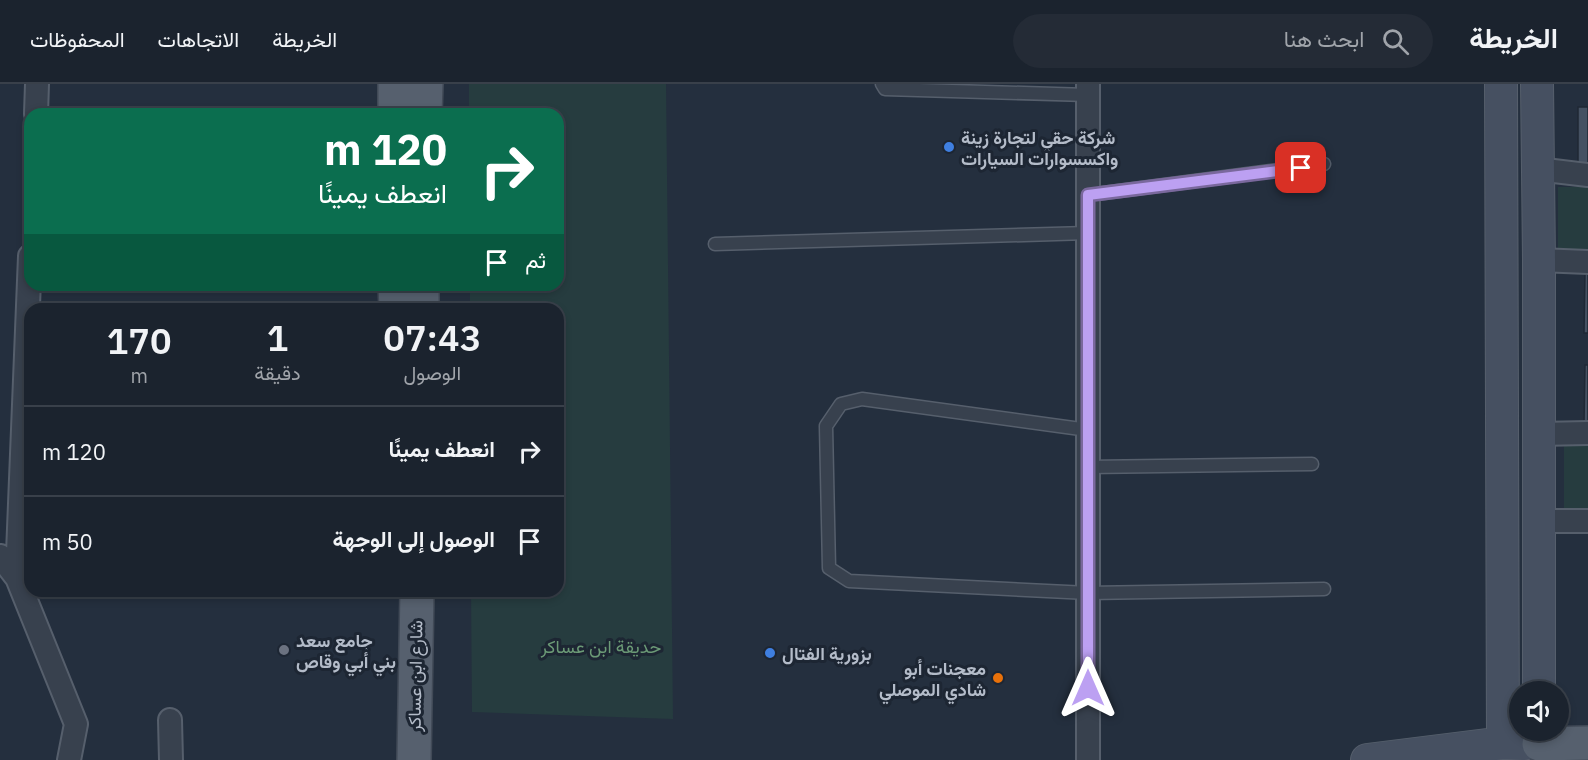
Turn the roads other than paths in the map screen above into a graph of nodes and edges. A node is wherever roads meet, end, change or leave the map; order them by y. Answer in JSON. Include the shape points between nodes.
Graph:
{"nodes":[{"id":1,"x":37,"y":84,"type":"edge"},
{"id":2,"x":395,"y":84,"type":"edge"},
{"id":3,"x":426,"y":84,"type":"edge"},
{"id":4,"x":882,"y":84,"type":"edge"},
{"id":5,"x":1501,"y":84,"type":"edge"},
{"id":6,"x":1537,"y":84,"type":"edge"},
{"id":7,"x":1088,"y":89,"type":"edge"},
{"id":8,"x":36,"y":108,"type":"edge"},
{"id":9,"x":395,"y":108,"type":"edge"},
{"id":10,"x":425,"y":108,"type":"edge"},
{"id":11,"x":1324,"y":165,"type":"dead end"},
{"id":12,"x":1537,"y":169,"type":"junction"},
{"id":13,"x":1588,"y":175,"type":"edge"},
{"id":14,"x":1088,"y":195,"type":"junction"},
{"id":15,"x":1088,"y":233,"type":"junction"},
{"id":16,"x":715,"y":244,"type":"dead end"},
{"id":17,"x":1539,"y":260,"type":"junction"},
{"id":18,"x":1588,"y":262,"type":"edge"},
{"id":19,"x":1088,"y":430,"type":"junction"},
{"id":20,"x":1539,"y":434,"type":"junction"},
{"id":21,"x":1588,"y":434,"type":"edge"},
{"id":22,"x":1312,"y":464,"type":"dead end"},
{"id":23,"x":1088,"y":467,"type":"junction"},
{"id":24,"x":1539,"y":521,"type":"junction"},
{"id":25,"x":1588,"y":521,"type":"edge"},
{"id":26,"x":0,"y":556,"type":"edge"},
{"id":27,"x":24,"y":578,"type":"edge"},
{"id":28,"x":1324,"y":589,"type":"dead end"},
{"id":29,"x":1088,"y":592,"type":"junction"},
{"id":30,"x":31,"y":597,"type":"edge"},
{"id":31,"x":396,"y":597,"type":"edge"},
{"id":32,"x":417,"y":597,"type":"edge"},
{"id":33,"x":1539,"y":681,"type":"edge"},
{"id":34,"x":170,"y":720,"type":"dead end"},
{"id":35,"x":1503,"y":743,"type":"junction"},
{"id":36,"x":1588,"y":743,"type":"edge"},
{"id":37,"x":1540,"y":745,"type":"edge"},
{"id":38,"x":69,"y":760,"type":"edge"},
{"id":39,"x":171,"y":760,"type":"edge"},
{"id":40,"x":397,"y":760,"type":"edge"},
{"id":41,"x":414,"y":760,"type":"edge"},
{"id":42,"x":1088,"y":760,"type":"edge"},
{"id":43,"x":1367,"y":760,"type":"edge"}],
"edges":[{"from":1,"to":8,"type":"street"},
{"from":2,"to":9,"type":"main road"},
{"from":3,"to":10,"type":"main road"},
{"from":4,"to":7,"type":"lane","via":[[885,89]]},
{"from":5,"to":35,"type":"main road"},
{"from":6,"to":12,"type":"main road"},
{"from":7,"to":14,"type":"street"},
{"from":11,"to":14,"type":"lane"},
{"from":12,"to":13,"type":"street"},
{"from":12,"to":17,"type":"main road"},
{"from":14,"to":15,"type":"street"},
{"from":15,"to":16,"type":"lane"},
{"from":15,"to":19,"type":"street"},
{"from":17,"to":18,"type":"street"},
{"from":17,"to":20,"type":"main road"},
{"from":19,"to":23,"type":"street"},
{"from":19,"to":29,"type":"lane","via":[[862,399],[841,404],[826,426],[829,568],[849,581]]},
{"from":20,"to":21,"type":"street"},
{"from":20,"to":24,"type":"main road"},
{"from":22,"to":23,"type":"lane"},
{"from":23,"to":29,"type":"street"},
{"from":24,"to":25,"type":"street"},
{"from":24,"to":33,"type":"main road"},
{"from":26,"to":27,"type":"street"},
{"from":28,"to":29,"type":"lane"},
{"from":29,"to":42,"type":"street"},
{"from":30,"to":38,"type":"street","via":[[76,724]]},
{"from":31,"to":40,"type":"main road","name":"شارع ابن عساكر"},
{"from":32,"to":41,"type":"main road","name":"شارع ابن عساكر"},
{"from":34,"to":39,"type":"street"},
{"from":35,"to":37,"type":"main road"},
{"from":35,"to":43,"type":"main road"},
{"from":36,"to":37,"type":"main road"}]}
